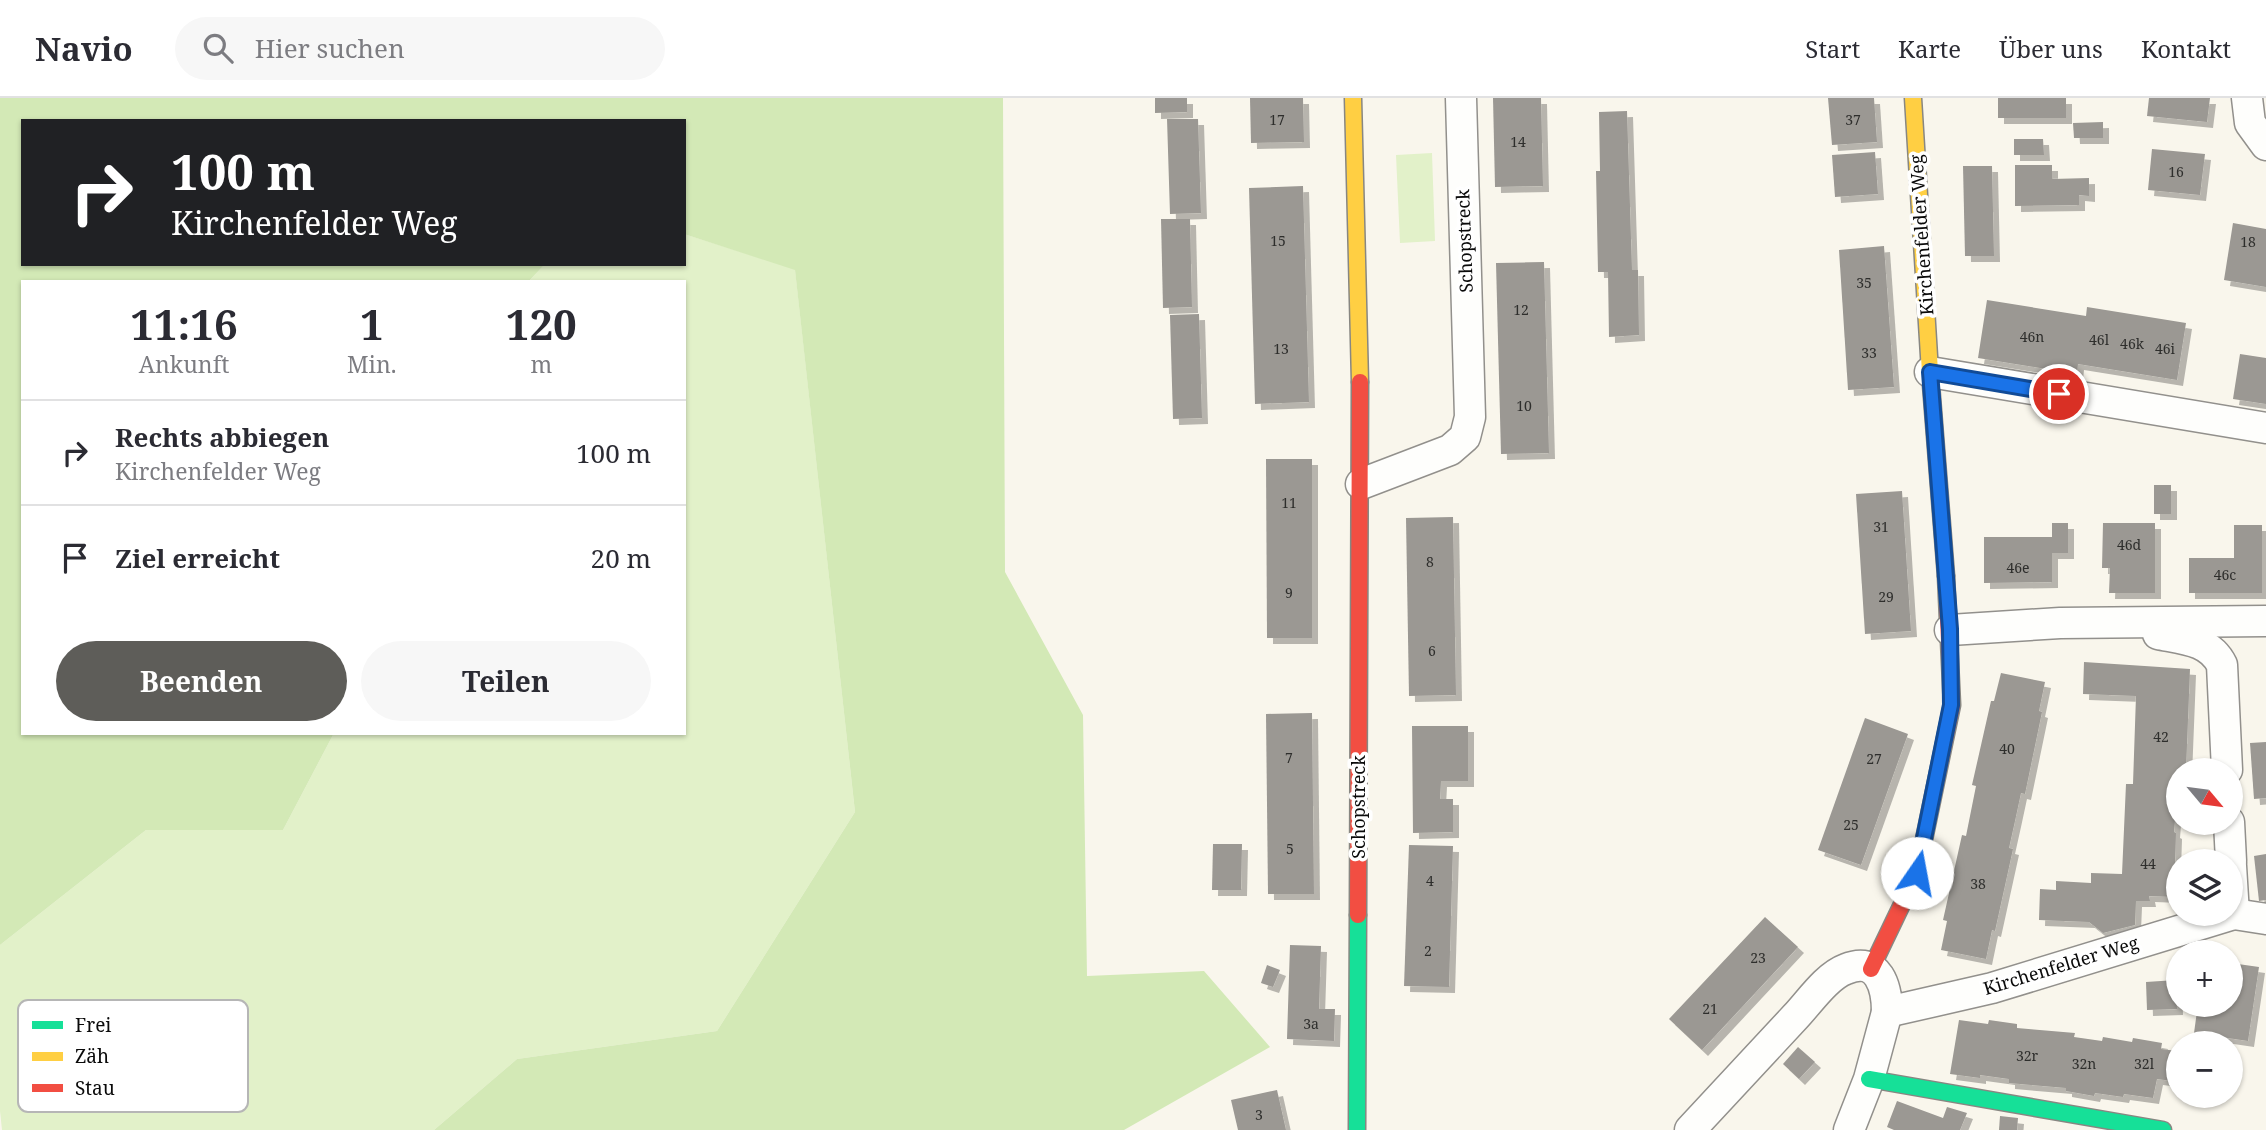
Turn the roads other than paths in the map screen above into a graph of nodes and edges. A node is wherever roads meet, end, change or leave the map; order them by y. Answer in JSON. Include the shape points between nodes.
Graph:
{"nodes":[{"id":1,"x":1353,"y":98,"type":"edge"},
{"id":2,"x":1461,"y":98,"type":"edge"},
{"id":3,"x":1913,"y":98,"type":"edge"},
{"id":4,"x":2247,"y":98,"type":"edge"},
{"id":5,"x":2266,"y":145,"type":"edge"},
{"id":6,"x":1930,"y":372,"type":"junction"},
{"id":7,"x":2266,"y":428,"type":"edge"},
{"id":8,"x":1361,"y":484,"type":"junction"},
{"id":9,"x":2266,"y":621,"type":"edge"},
{"id":10,"x":2110,"y":623,"type":"junction"},
{"id":11,"x":1950,"y":629,"type":"junction"},
{"id":12,"x":2226,"y":758,"type":"edge"},
{"id":13,"x":2243,"y":915,"type":"edge"},
{"id":14,"x":2266,"y":919,"type":"edge"},
{"id":15,"x":2195,"y":926,"type":"edge"},
{"id":16,"x":1871,"y":969,"type":"junction"},
{"id":17,"x":1887,"y":1012,"type":"junction"},
{"id":18,"x":1869,"y":1079,"type":"junction"},
{"id":19,"x":1357,"y":1130,"type":"edge"},
{"id":20,"x":1690,"y":1130,"type":"edge"},
{"id":21,"x":1849,"y":1130,"type":"edge"},
{"id":22,"x":2163,"y":1130,"type":"edge"}],
"edges":[{"from":1,"to":8,"type":"street","name":"Schopstreck"},
{"from":2,"to":8,"type":"street","name":"Schopstreck","via":[[1468,427],[1465,437],[1450,450]]},
{"from":3,"to":6,"type":"street","name":"Kirchenfelder Weg"},
{"from":4,"to":5,"type":"street","via":[[2250,123]]},
{"from":6,"to":7,"type":"street"},
{"from":6,"to":11,"type":"street","name":"Kirchenfelder Weg"},
{"from":8,"to":19,"type":"street","name":"Schopstreck"},
{"from":9,"to":10,"type":"street"},
{"from":10,"to":11,"type":"street"},
{"from":10,"to":12,"type":"street","via":[[2195,642],[2217,654],[2222,665]]},
{"from":11,"to":16,"type":"street","name":"Kirchenfelder Weg","via":[[1951,705],[1917,873]]},
{"from":13,"to":14,"type":"street","name":"Kirchenfelder Weg"},
{"from":15,"to":17,"type":"street","name":"Kirchenfelder Weg","via":[[1992,988]]},
{"from":16,"to":17,"type":"street","via":[[1882,978]]},
{"from":16,"to":20,"type":"street","via":[[1857,965],[1833,978]]},
{"from":17,"to":18,"type":"street"},
{"from":18,"to":21,"type":"street"},
{"from":18,"to":22,"type":"street"}]}
